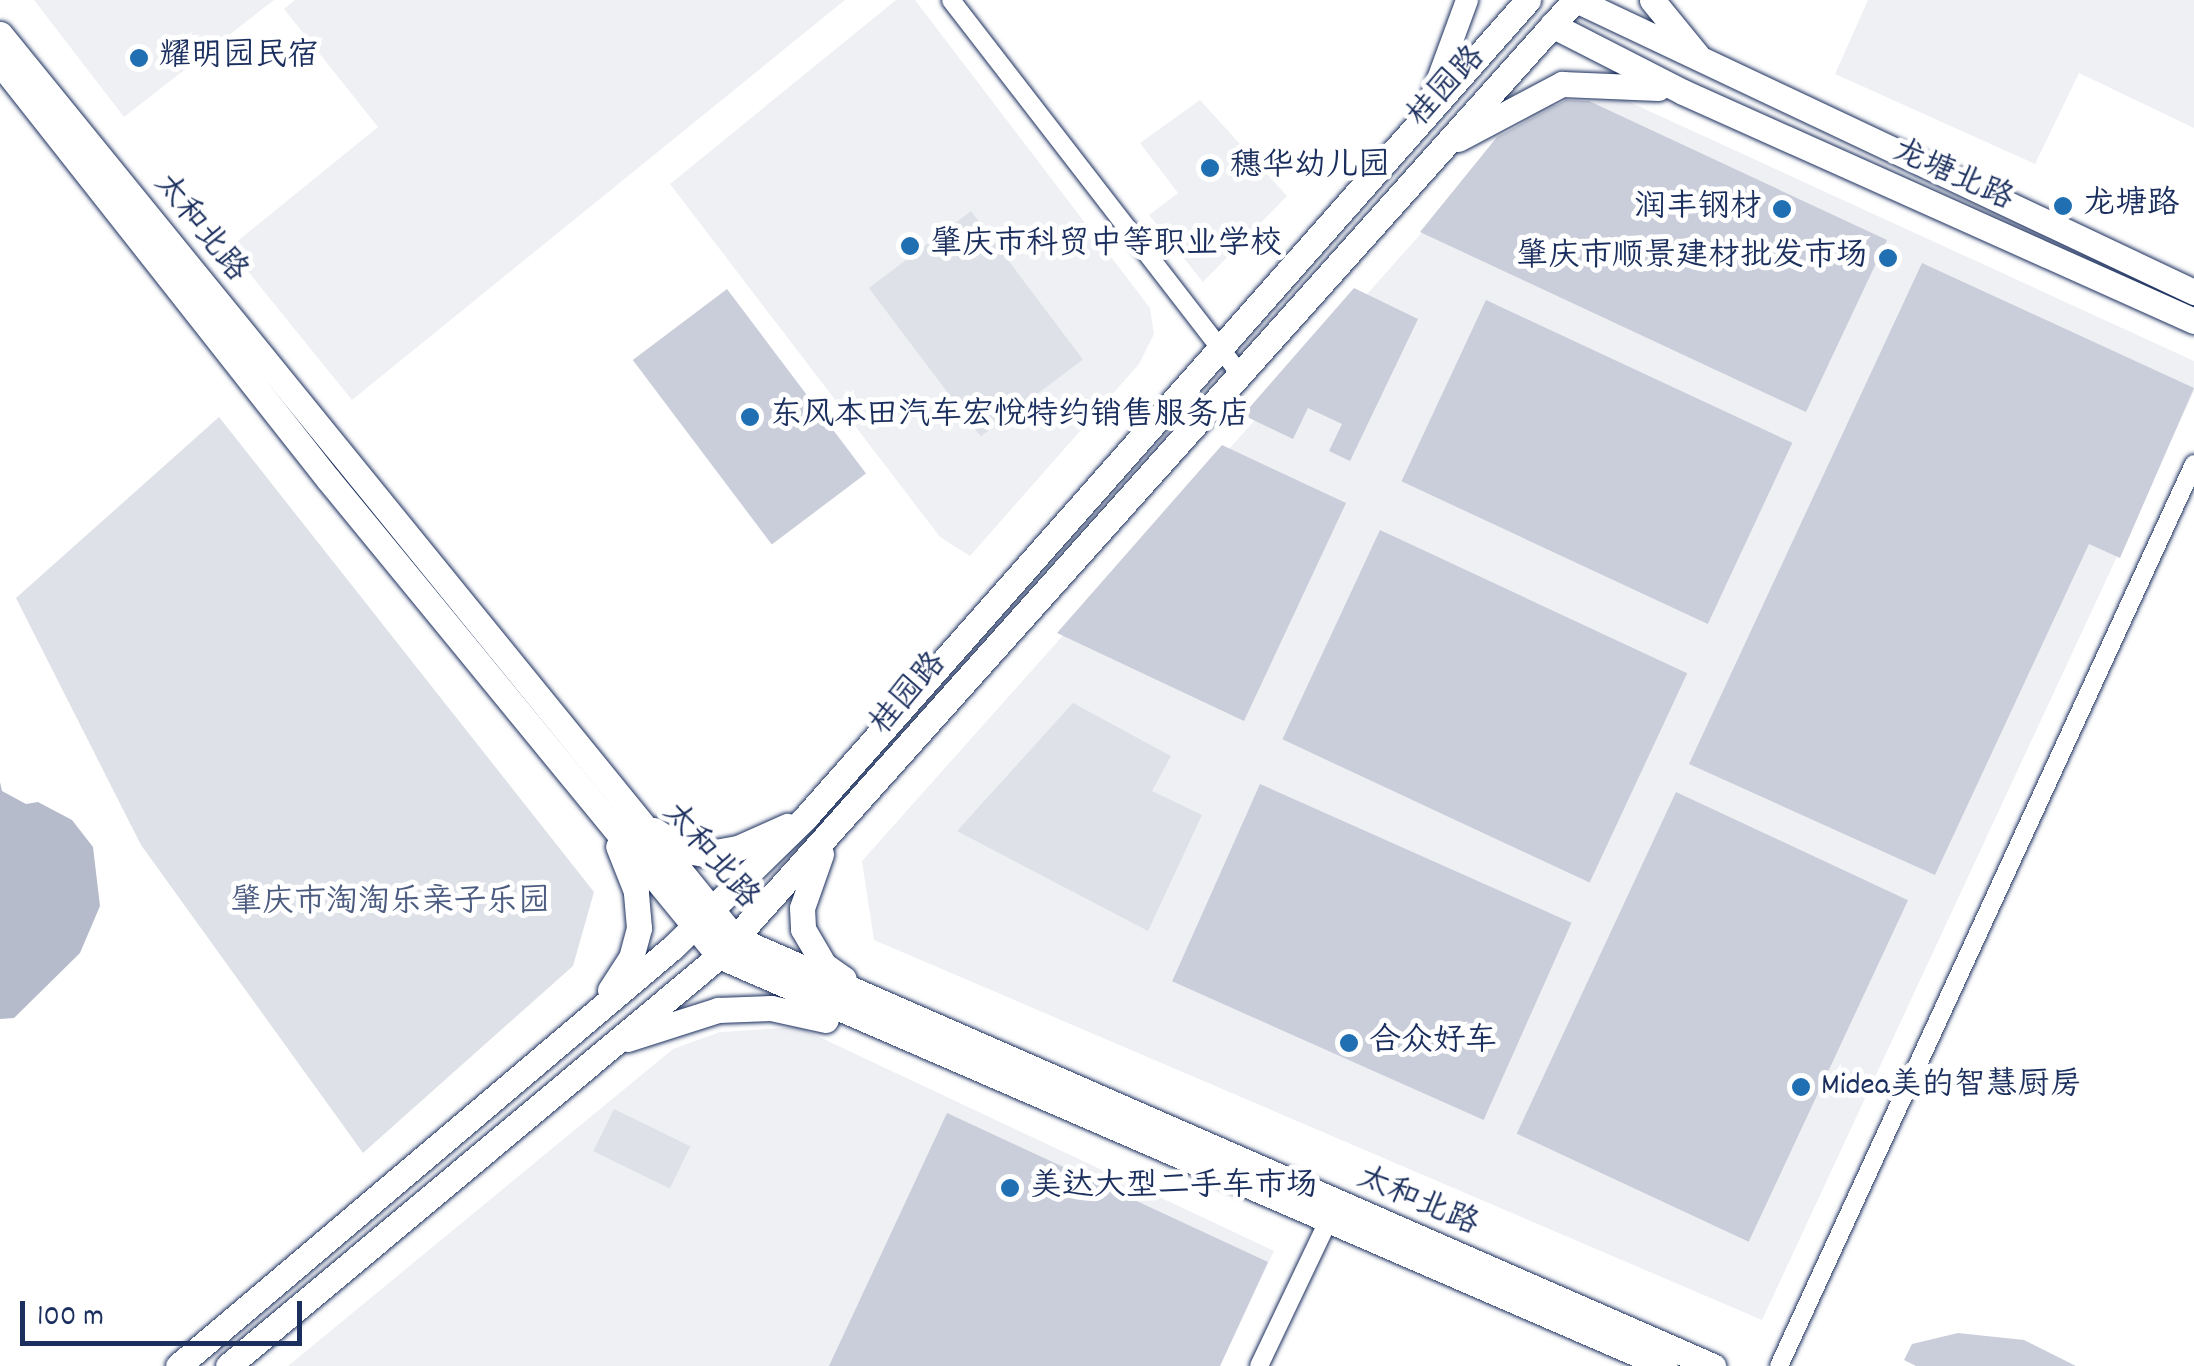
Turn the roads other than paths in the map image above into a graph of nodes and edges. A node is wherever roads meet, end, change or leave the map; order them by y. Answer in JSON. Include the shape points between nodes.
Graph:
{"nodes":[{"id":1,"x":951,"y":0,"type":"edge"},
{"id":2,"x":1466,"y":0,"type":"edge"},
{"id":3,"x":1527,"y":0,"type":"edge"},
{"id":4,"x":1576,"y":0,"type":"edge"},
{"id":5,"x":1652,"y":0,"type":"edge"},
{"id":6,"x":1552,"y":25,"type":"junction"},
{"id":7,"x":0,"y":34,"type":"edge"},
{"id":8,"x":0,"y":62,"type":"edge"},
{"id":9,"x":1707,"y":66,"type":"junction"},
{"id":10,"x":1682,"y":92,"type":"junction"},
{"id":11,"x":1421,"y":126,"type":"junction"},
{"id":12,"x":1429,"y":156,"type":"junction"},
{"id":13,"x":2194,"y":292,"type":"edge"},
{"id":14,"x":2194,"y":321,"type":"edge"},
{"id":15,"x":1221,"y":349,"type":"junction"},
{"id":16,"x":1238,"y":372,"type":"junction"},
{"id":17,"x":2194,"y":464,"type":"edge"},
{"id":18,"x":613,"y":811,"type":"junction"},
{"id":19,"x":805,"y":818,"type":"junction"},
{"id":20,"x":827,"y":838,"type":"junction"},
{"id":21,"x":702,"y":920,"type":"junction"},
{"id":22,"x":727,"y":947,"type":"junction"},
{"id":23,"x":881,"y":1005,"type":"junction"},
{"id":24,"x":589,"y":1018,"type":"junction"},
{"id":25,"x":850,"y":1018,"type":"junction"},
{"id":26,"x":608,"y":1045,"type":"junction"},
{"id":27,"x":1332,"y":1213,"type":"junction"},
{"id":28,"x":178,"y":1366,"type":"edge"},
{"id":29,"x":228,"y":1366,"type":"edge"},
{"id":30,"x":1259,"y":1366,"type":"edge"},
{"id":31,"x":1665,"y":1366,"type":"edge"},
{"id":32,"x":1713,"y":1366,"type":"edge"},
{"id":33,"x":1779,"y":1366,"type":"edge"}],
"edges":[{"from":1,"to":15,"type":"street"},
{"from":2,"to":11,"type":"street"},
{"from":3,"to":6,"type":"street"},
{"from":3,"to":11,"type":"main road"},
{"from":4,"to":6,"type":"main road","name":"桂园路"},
{"from":4,"to":9,"type":"main road","name":"龙塘北路"},
{"from":5,"to":9,"type":"main road"},
{"from":6,"to":10,"type":"main road"},
{"from":6,"to":12,"type":"main road","name":"桂园路"},
{"from":7,"to":18,"type":"main road","name":"太和北路"},
{"from":8,"to":18,"type":"main road","name":"太和北路"},
{"from":9,"to":13,"type":"main road","name":"龙塘北路"},
{"from":10,"to":12,"type":"main road","via":[[1622,82],[1562,84]]},
{"from":10,"to":14,"type":"main road","name":"龙塘北路"},
{"from":11,"to":15,"type":"main road"},
{"from":12,"to":16,"type":"main road","name":"桂园路"},
{"from":15,"to":16,"type":"street"},
{"from":15,"to":19,"type":"main road"},
{"from":16,"to":20,"type":"main road","name":"桂园路"},
{"from":17,"to":33,"type":"street"},
{"from":18,"to":19,"type":"main road","via":[[668,843],[704,854],[738,848]]},
{"from":18,"to":21,"type":"main road","name":"太和北路"},
{"from":18,"to":24,"type":"main road","via":[[636,891],[639,928],[622,975]]},
{"from":19,"to":21,"type":"main road"},
{"from":20,"to":22,"type":"main road","name":"桂园路"},
{"from":20,"to":23,"type":"main road","via":[[802,908],[803,929],[824,966]]},
{"from":21,"to":22,"type":"main road","name":"太和北路"},
{"from":21,"to":24,"type":"main road"},
{"from":22,"to":23,"type":"main road","name":"太和北路"},
{"from":22,"to":25,"type":"main road","name":"太和北路"},
{"from":22,"to":26,"type":"main road","name":"桂园路"},
{"from":23,"to":27,"type":"main road","name":"太和北路"},
{"from":24,"to":28,"type":"main road"},
{"from":25,"to":26,"type":"main road","via":[[771,1008],[718,1010]]},
{"from":25,"to":27,"type":"main road","name":"太和北路"},
{"from":26,"to":29,"type":"main road","name":"桂园路"},
{"from":27,"to":30,"type":"street"},
{"from":27,"to":31,"type":"main road","name":"太和北路"},
{"from":27,"to":32,"type":"main road","name":"太和北路"}]}
